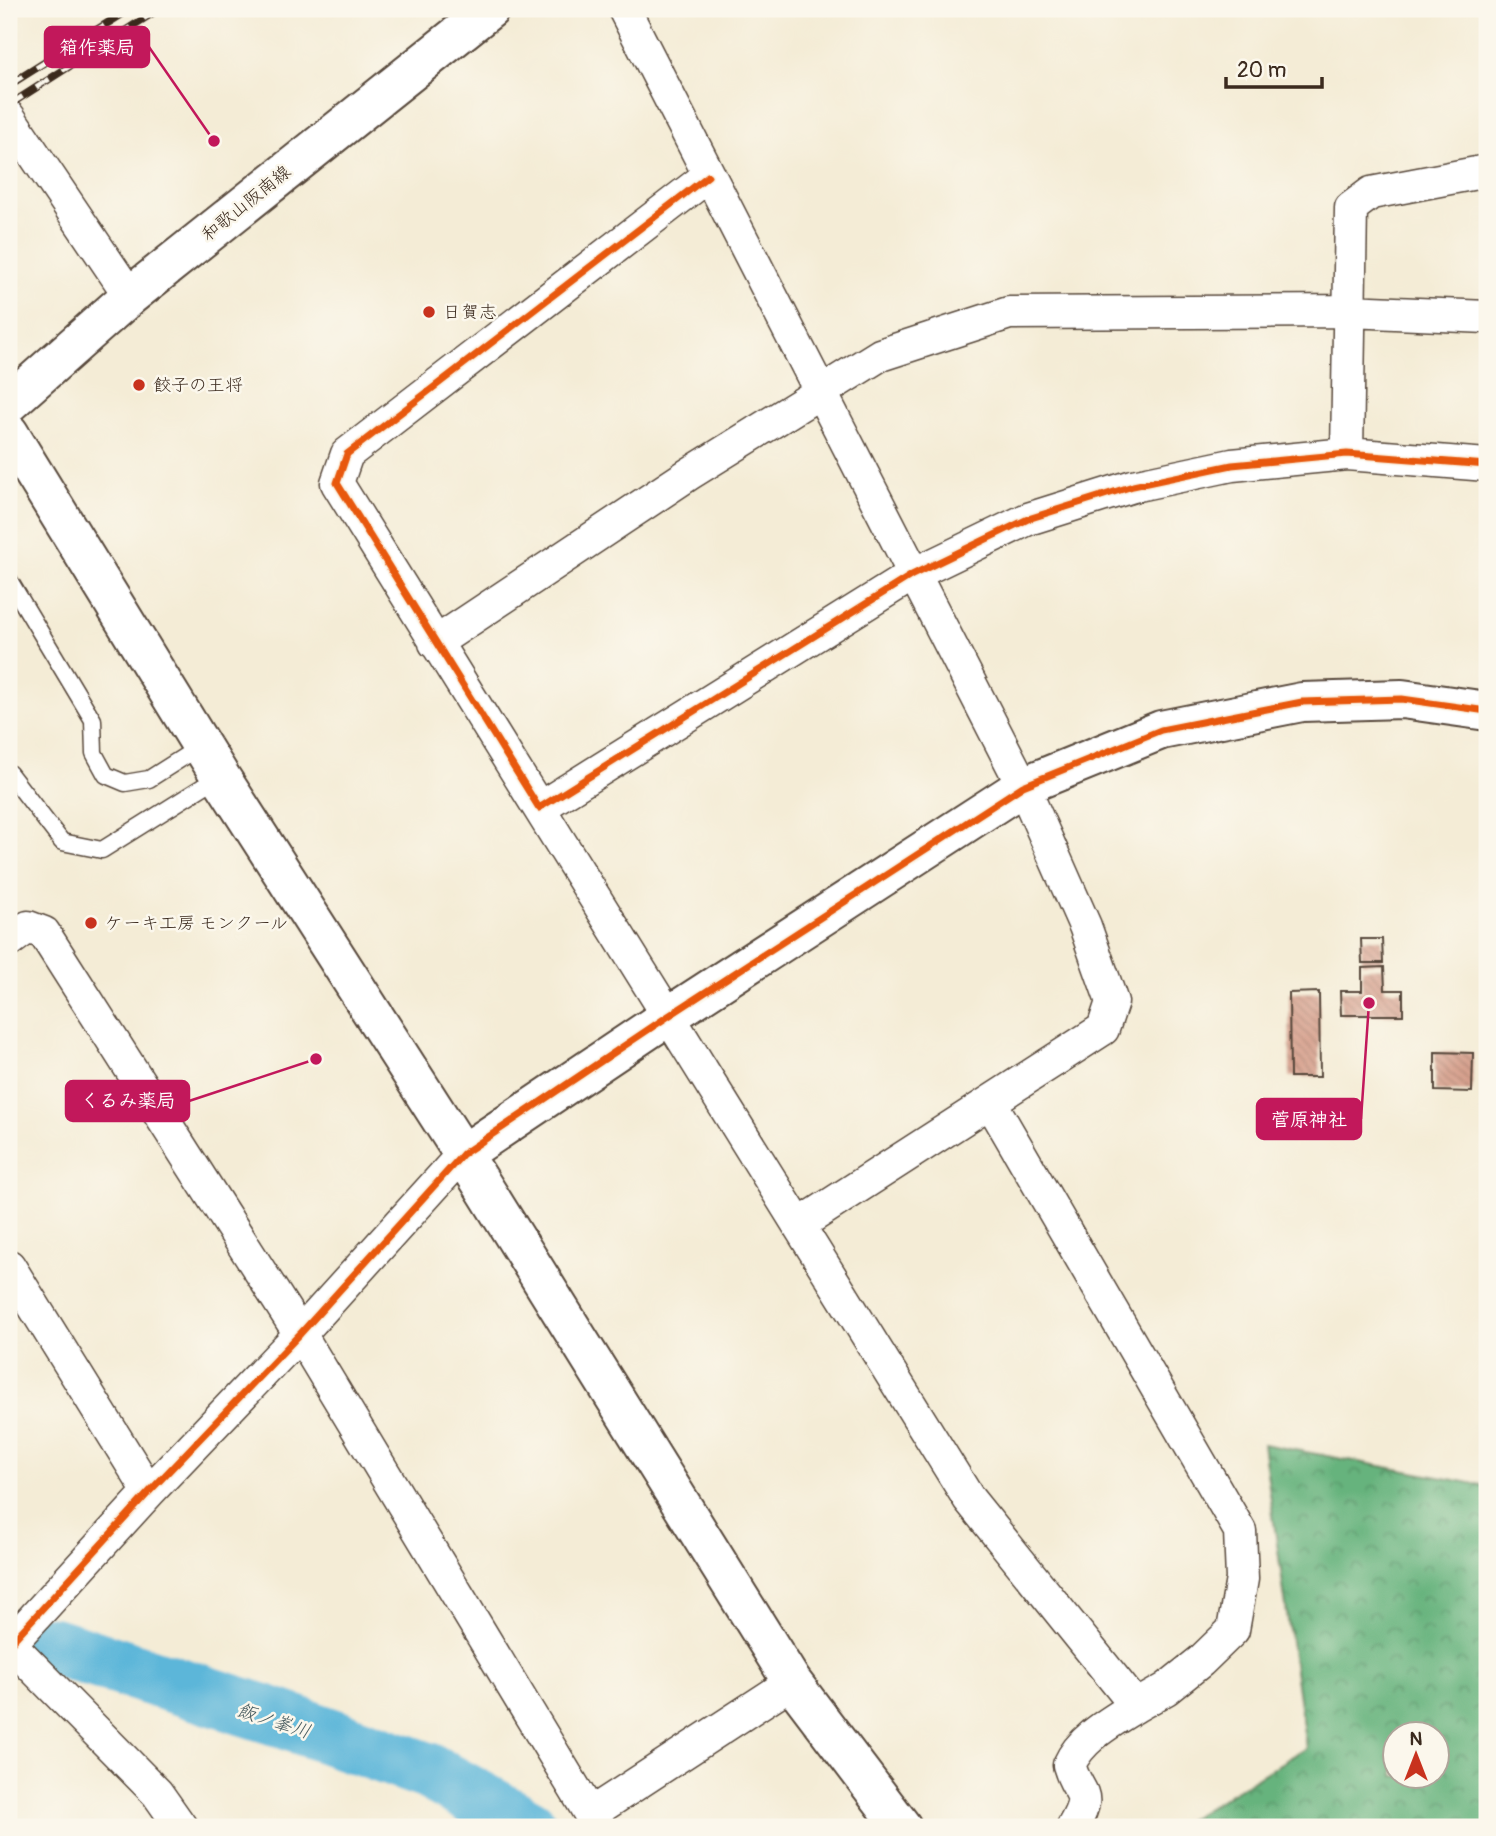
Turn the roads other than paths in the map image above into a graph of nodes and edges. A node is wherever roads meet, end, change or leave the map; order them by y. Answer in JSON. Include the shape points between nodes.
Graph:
{"nodes":[{"id":1,"x":490,"y":9,"type":"edge"},
{"id":2,"x":624,"y":9,"type":"edge"},
{"id":3,"x":9,"y":117,"type":"edge"},
{"id":4,"x":1487,"y":171,"type":"edge"},
{"id":5,"x":708,"y":176,"type":"junction"},
{"id":6,"x":130,"y":296,"type":"junction"},
{"id":7,"x":1349,"y":311,"type":"junction"},
{"id":8,"x":1487,"y":317,"type":"edge"},
{"id":9,"x":820,"y":392,"type":"junction"},
{"id":10,"x":9,"y":403,"type":"edge"},
{"id":11,"x":9,"y":433,"type":"edge"},
{"id":12,"x":1347,"y":454,"type":"junction"},
{"id":13,"x":1487,"y":465,"type":"edge"},
{"id":14,"x":912,"y":575,"type":"junction"},
{"id":15,"x":9,"y":580,"type":"edge"},
{"id":16,"x":435,"y":643,"type":"junction"},
{"id":17,"x":1487,"y":710,"type":"edge"},
{"id":18,"x":210,"y":761,"type":"junction"},
{"id":19,"x":9,"y":773,"type":"edge"},
{"id":20,"x":1023,"y":786,"type":"junction"},
{"id":21,"x":539,"y":808,"type":"junction"},
{"id":22,"x":9,"y":941,"type":"edge"},
{"id":23,"x":667,"y":1017,"type":"junction"},
{"id":24,"x":991,"y":1103,"type":"junction"},
{"id":25,"x":463,"y":1154,"type":"junction"},
{"id":26,"x":799,"y":1226,"type":"junction"},
{"id":27,"x":9,"y":1266,"type":"edge"},
{"id":28,"x":300,"y":1334,"type":"junction"},
{"id":29,"x":149,"y":1492,"type":"junction"},
{"id":30,"x":9,"y":1644,"type":"edge"},
{"id":31,"x":792,"y":1682,"type":"junction"},
{"id":32,"x":1136,"y":1706,"type":"junction"},
{"id":33,"x":595,"y":1820,"type":"edge"},
{"id":34,"x":181,"y":1827,"type":"edge"},
{"id":35,"x":902,"y":1827,"type":"edge"},
{"id":36,"x":1073,"y":1827,"type":"edge"}],
"edges":[{"from":1,"to":6,"type":"street","name":"和歌山阪南線"},
{"from":2,"to":5,"type":"street"},
{"from":3,"to":6,"type":"street"},
{"from":4,"to":7,"type":"street","via":[[1371,193],[1351,208]]},
{"from":5,"to":9,"type":"street"},
{"from":5,"to":16,"type":"street","via":[[347,454],[337,483]]},
{"from":6,"to":10,"type":"street","name":"和歌山阪南線"},
{"from":7,"to":8,"type":"street"},
{"from":7,"to":9,"type":"street","via":[[1009,313],[880,355]]},
{"from":7,"to":12,"type":"street"},
{"from":9,"to":14,"type":"street"},
{"from":9,"to":16,"type":"street"},
{"from":11,"to":18,"type":"street"},
{"from":12,"to":13,"type":"street"},
{"from":12,"to":14,"type":"street","via":[[1232,465],[1133,486],[1028,519]]},
{"from":14,"to":20,"type":"street"},
{"from":14,"to":21,"type":"street"},
{"from":15,"to":18,"type":"lane","via":[[93,720],[94,752],[106,775],[125,783]]},
{"from":16,"to":21,"type":"street"},
{"from":17,"to":20,"type":"street","via":[[1402,699],[1303,702],[1161,730]]},
{"from":18,"to":19,"type":"lane","via":[[102,850],[62,842]]},
{"from":18,"to":25,"type":"street"},
{"from":20,"to":23,"type":"street"},
{"from":20,"to":24,"type":"street","via":[[1086,926],[1112,1002],[1103,1029]]},
{"from":21,"to":23,"type":"street"},
{"from":22,"to":28,"type":"street","via":[[28,927],[44,933]]},
{"from":23,"to":25,"type":"street"},
{"from":23,"to":26,"type":"street"},
{"from":24,"to":26,"type":"street"},
{"from":24,"to":32,"type":"street","via":[[1240,1531],[1242,1579],[1233,1630],[1166,1689]]},
{"from":25,"to":28,"type":"street"},
{"from":25,"to":31,"type":"street"},
{"from":26,"to":32,"type":"street","via":[[969,1499]]},
{"from":27,"to":29,"type":"street"},
{"from":28,"to":29,"type":"street"},
{"from":28,"to":33,"type":"street"},
{"from":29,"to":30,"type":"street"},
{"from":30,"to":34,"type":"street","via":[[157,1793]]},
{"from":31,"to":33,"type":"street"},
{"from":31,"to":35,"type":"street"},
{"from":32,"to":36,"type":"street","via":[[1074,1754],[1069,1765],[1084,1801]]}]}
